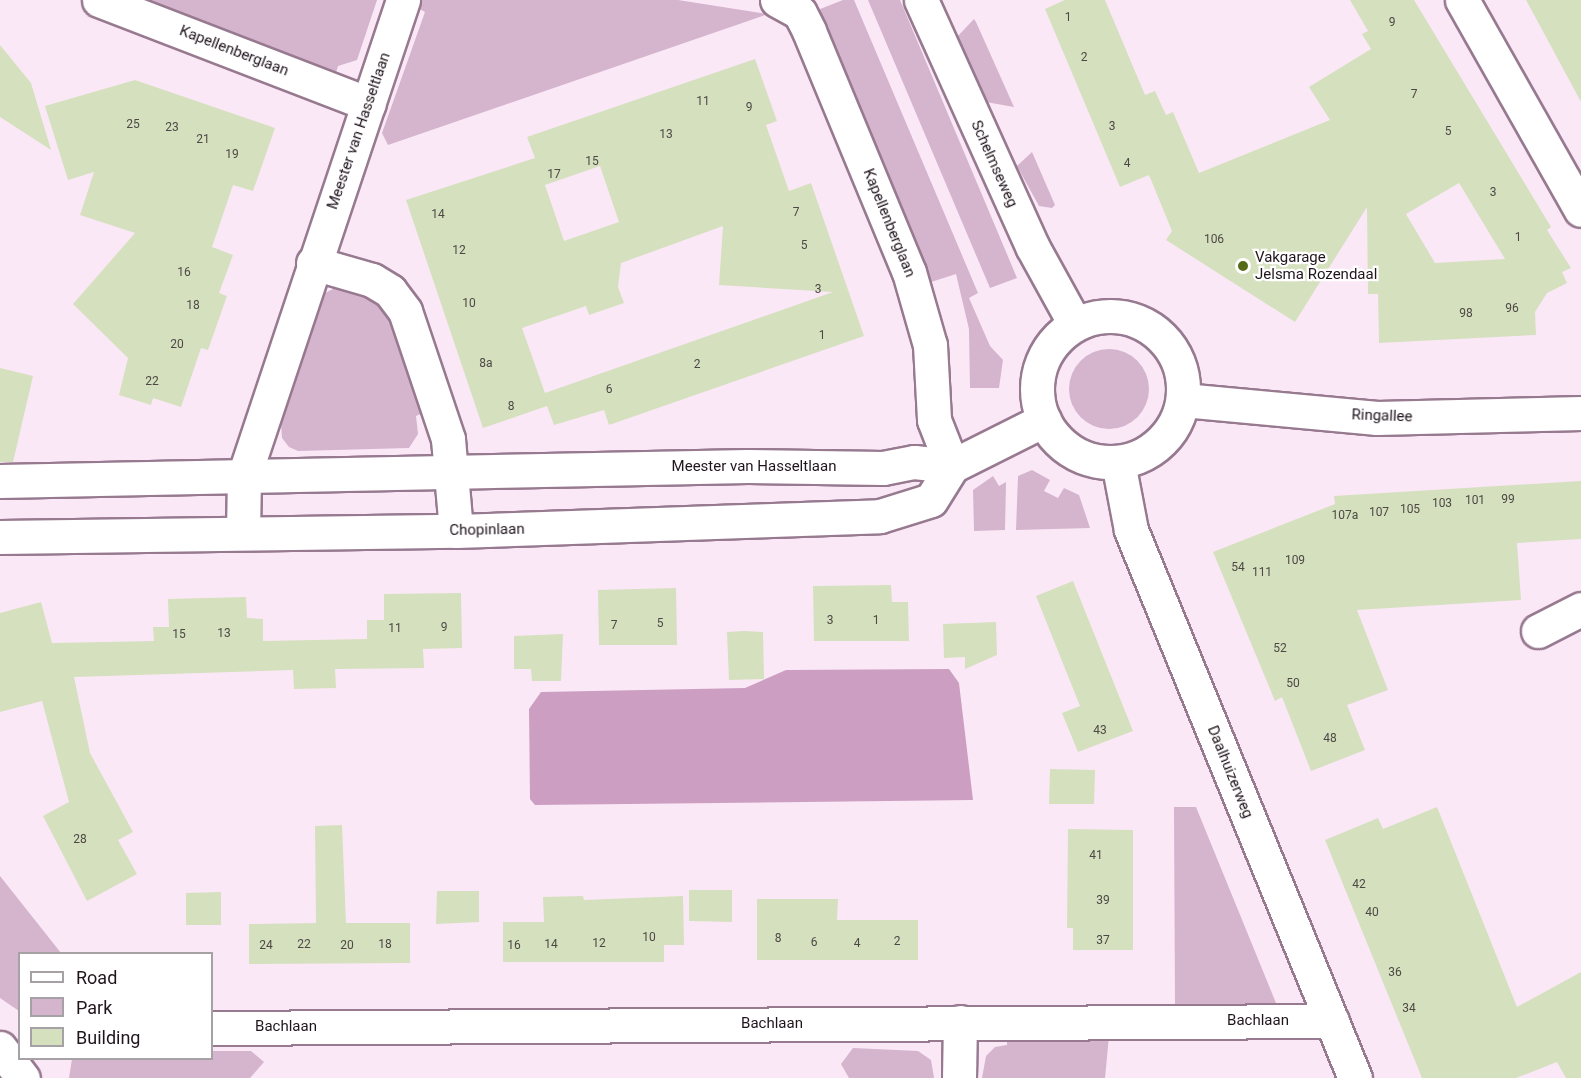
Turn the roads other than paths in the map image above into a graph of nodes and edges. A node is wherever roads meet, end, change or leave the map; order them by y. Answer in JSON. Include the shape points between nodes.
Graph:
{"nodes":[{"id":1,"x":99,"y":0,"type":"edge"},
{"id":2,"x":403,"y":0,"type":"edge"},
{"id":3,"x":777,"y":0,"type":"edge"},
{"id":4,"x":921,"y":0,"type":"edge"},
{"id":5,"x":1462,"y":0,"type":"edge"},
{"id":6,"x":369,"y":104,"type":"junction"},
{"id":7,"x":1581,"y":210,"type":"edge"},
{"id":8,"x":314,"y":262,"type":"junction"},
{"id":9,"x":1075,"y":324,"type":"junction"},
{"id":10,"x":1183,"y":400,"type":"junction"},
{"id":11,"x":1581,"y":413,"type":"edge"},
{"id":12,"x":1044,"y":420,"type":"junction"},
{"id":13,"x":1118,"y":462,"type":"junction"},
{"id":14,"x":952,"y":466,"type":"junction"},
{"id":15,"x":453,"y":471,"type":"junction"},
{"id":16,"x":244,"y":476,"type":"junction"},
{"id":17,"x":0,"y":481,"type":"edge"},
{"id":18,"x":456,"y":531,"type":"junction"},
{"id":19,"x":243,"y":533,"type":"junction"},
{"id":20,"x":0,"y":537,"type":"edge"},
{"id":21,"x":1581,"y":609,"type":"edge"},
{"id":22,"x":1538,"y":631,"type":"dead end"},
{"id":23,"x":1332,"y":1021,"type":"junction"},
{"id":24,"x":960,"y":1022,"type":"junction"},
{"id":25,"x":213,"y":1028,"type":"edge"},
{"id":26,"x":18,"y":1038,"type":"edge"},
{"id":27,"x":0,"y":1047,"type":"edge"},
{"id":28,"x":23,"y":1078,"type":"edge"},
{"id":29,"x":959,"y":1078,"type":"edge"},
{"id":30,"x":1355,"y":1078,"type":"edge"}],
"edges":[{"from":1,"to":6,"type":"street","name":"Kapellenberglaan"},
{"from":2,"to":6,"type":"street","name":"Meester van Hasseltlaan"},
{"from":3,"to":14,"type":"street","name":"Kapellenberglaan","via":[[800,14],[809,31],[909,272],[930,345],[934,420]]},
{"from":4,"to":9,"type":"street","name":"Schelmseweg","via":[[1032,246]]},
{"from":5,"to":7,"type":"street"},
{"from":6,"to":8,"type":"street","name":"Meester van Hasseltlaan"},
{"from":8,"to":15,"type":"street","via":[[372,280],[390,291],[405,311],[448,439]]},
{"from":8,"to":16,"type":"street","name":"Meester van Hasseltlaan"},
{"from":9,"to":10,"type":"street","via":[[1100,316],[1152,327],[1177,361],[1184,379]]},
{"from":9,"to":12,"type":"street","via":[[1044,356],[1038,372]]},
{"from":10,"to":11,"type":"street","name":"Ringallee","via":[[1377,418]]},
{"from":10,"to":13,"type":"street","via":[[1176,421],[1152,450]]},
{"from":12,"to":13,"type":"street","via":[[1058,440],[1079,456]]},
{"from":12,"to":14,"type":"street"},
{"from":13,"to":23,"type":"street","name":"Daalhuizerweg","via":[[1131,530]]},
{"from":14,"to":15,"type":"street","name":"Meester van Hasseltlaan","via":[[914,462],[883,468]]},
{"from":14,"to":18,"type":"street","name":"Chopinlaan","via":[[931,500],[880,516]]},
{"from":15,"to":16,"type":"street","name":"Meester van Hasseltlaan"},
{"from":15,"to":18,"type":"street"},
{"from":16,"to":17,"type":"street","name":"Meester van Hasseltlaan"},
{"from":16,"to":19,"type":"street","name":"Meester van Hasseltlaan"},
{"from":18,"to":19,"type":"street","name":"Chopinlaan"},
{"from":19,"to":20,"type":"street","name":"Chopinlaan"},
{"from":21,"to":22,"type":"street"},
{"from":23,"to":24,"type":"street","name":"Bachlaan"},
{"from":23,"to":30,"type":"street","name":"Daalhuizerweg"},
{"from":24,"to":25,"type":"street","name":"Bachlaan"},
{"from":24,"to":29,"type":"street"},
{"from":26,"to":27,"type":"street"},
{"from":27,"to":28,"type":"street"}]}
